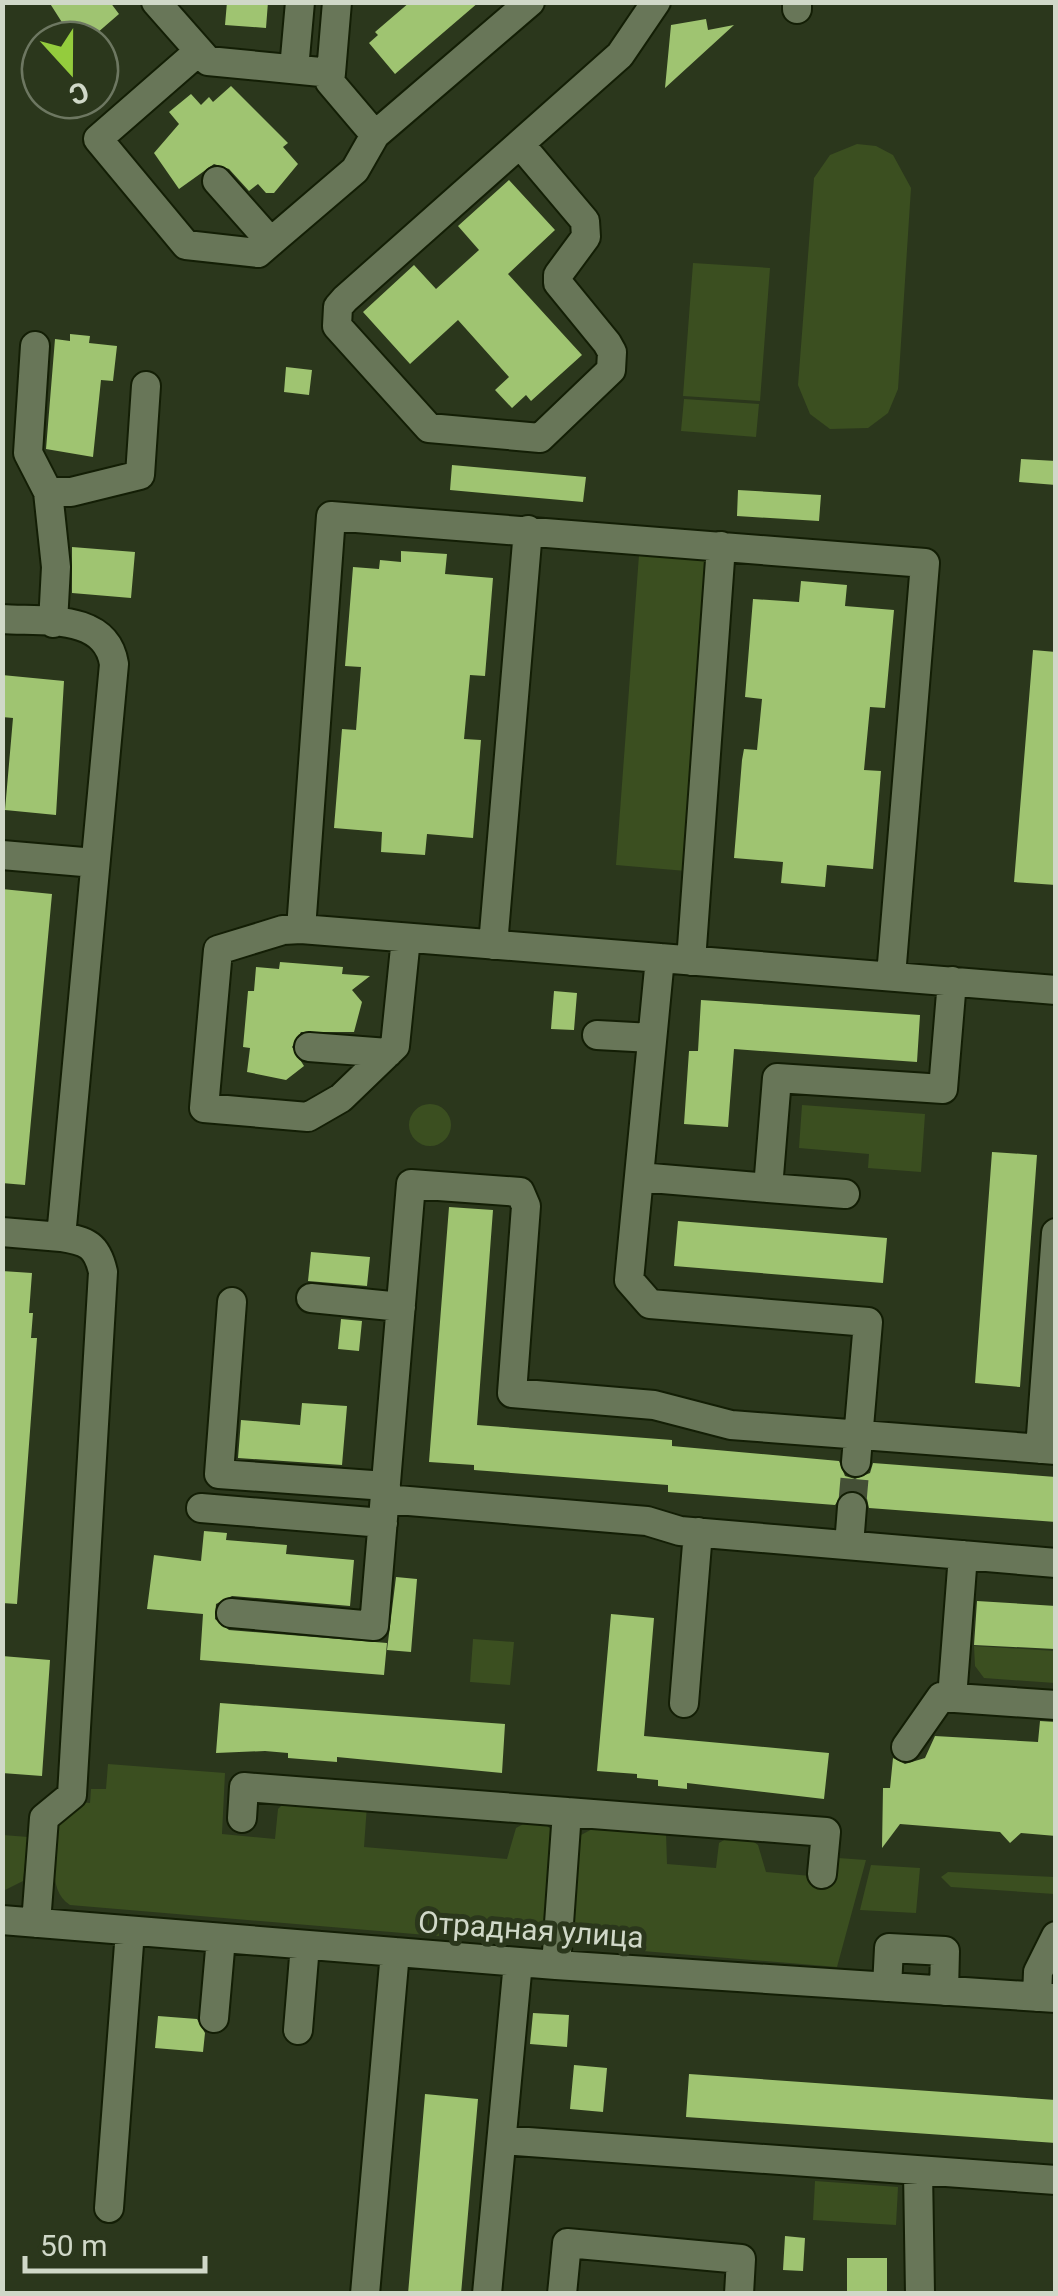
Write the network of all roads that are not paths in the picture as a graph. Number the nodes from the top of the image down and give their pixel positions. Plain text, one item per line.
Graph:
1 (156, 2) edge
2 (300, 2) edge
3 (337, 2) edge
4 (530, 2) edge
5 (656, 2) edge
6 (198, 51) junction
7 (294, 69) junction
8 (331, 73) junction
9 (375, 134) junction
10 (520, 144) junction
11 (217, 181) dead end
12 (271, 242) junction
13 (36, 346) dead end
14 (146, 386) dead end
15 (48, 492) junction
16 (528, 530) junction
17 (722, 546) junction
18 (2, 619) edge
19 (52, 623) junction
20 (2, 854) edge
21 (95, 863) junction
22 (301, 930) junction
23 (406, 938) junction
24 (493, 945) junction
25 (660, 958) junction
26 (691, 960) junction
27 (892, 976) junction
28 (952, 982) junction
29 (1056, 990) edge
30 (597, 1035) dead end
31 (652, 1038) junction
32 (309, 1046) dead end
33 (388, 1053) junction
34 (639, 1177) junction
35 (768, 1188) junction
36 (845, 1194) dead end
37 (2, 1232) edge
38 (1056, 1234) edge
39 (61, 1237) junction
40 (311, 1298) dead end
41 (232, 1302) dead end
42 (401, 1307) junction
43 (857, 1449) junction
44 (1048, 1450) edge
45 (385, 1503) junction
46 (852, 1507) tunnel mouth
47 (201, 1508) dead end
48 (698, 1532) junction
49 (849, 1545) junction
50 (963, 1555) junction
51 (1056, 1562) edge
52 (231, 1613) dead end
53 (952, 1698) junction
54 (684, 1703) dead end
55 (1056, 1706) edge
56 (906, 1747) dead end
57 (567, 1812) junction
58 (242, 1818) dead end
59 (822, 1874) dead end
60 (2, 1920) edge
61 (36, 1923) junction
62 (130, 1931) junction
63 (1056, 1936) edge
64 (221, 1938) junction
65 (305, 1945) junction
66 (395, 1952) junction
67 (518, 1962) junction
68 (556, 1966) junction
69 (888, 1987) junction
70 (944, 1991) junction
71 (1046, 1997) edge
72 (214, 2018) dead end
73 (298, 2030) dead end
74 (502, 2140) junction
75 (918, 2170) junction
76 (1056, 2180) edge
77 (109, 2208) dead end
78 (365, 2294) edge
79 (487, 2294) edge
80 (562, 2294) edge
81 (738, 2294) edge
82 (920, 2294) edge

1 - 6 street
2 - 7 street
3 - 8 street
4 - 9 street
5 - 10 street
6 - 7 street
6 - 12 street
7 - 8 street
8 - 9 street
9 - 12 street
10 - 10 street
11 - 12 street
13 - 15 street
14 - 15 street
15 - 19 street
16 - 17 street
16 - 22 street
16 - 24 street
17 - 26 street
17 - 27 street
18 - 19 street
19 - 21 street
20 - 21 street
21 - 39 street
22 - 23 street
22 - 33 street
23 - 24 street
23 - 33 street
24 - 25 street
25 - 26 street
25 - 31 street
26 - 27 street
27 - 28 street
28 - 29 street
28 - 35 street
30 - 31 street
31 - 34 street
32 - 33 street
34 - 35 street
34 - 43 street
35 - 36 street
37 - 39 street
38 - 44 street
39 - 61 street
40 - 42 street
41 - 45 street
42 - 43 street
42 - 45 street
43 - 44 street
45 - 47 street
45 - 48 street
45 - 52 street
46 - 49 street
48 - 49 street
48 - 54 street
49 - 50 street
50 - 51 street
50 - 53 street
53 - 55 street
53 - 56 street
57 - 58 street
57 - 59 street
57 - 68 street
60 - 61 street, Отрадная улица
61 - 62 street, Отрадная улица
62 - 64 street, Отрадная улица
62 - 77 street
63 - 71 street
64 - 65 street, Отрадная улица
64 - 72 street
65 - 66 street, Отрадная улица
65 - 73 street
66 - 67 street, Отрадная улица
66 - 78 street
67 - 68 street, Отрадная улица
67 - 74 street
68 - 69 street, Отрадная улица
69 - 70 street, Отрадная улица
69 - 70 street
70 - 71 street, Отрадная улица
74 - 75 street
74 - 79 street
75 - 76 street
75 - 82 street
80 - 81 street

